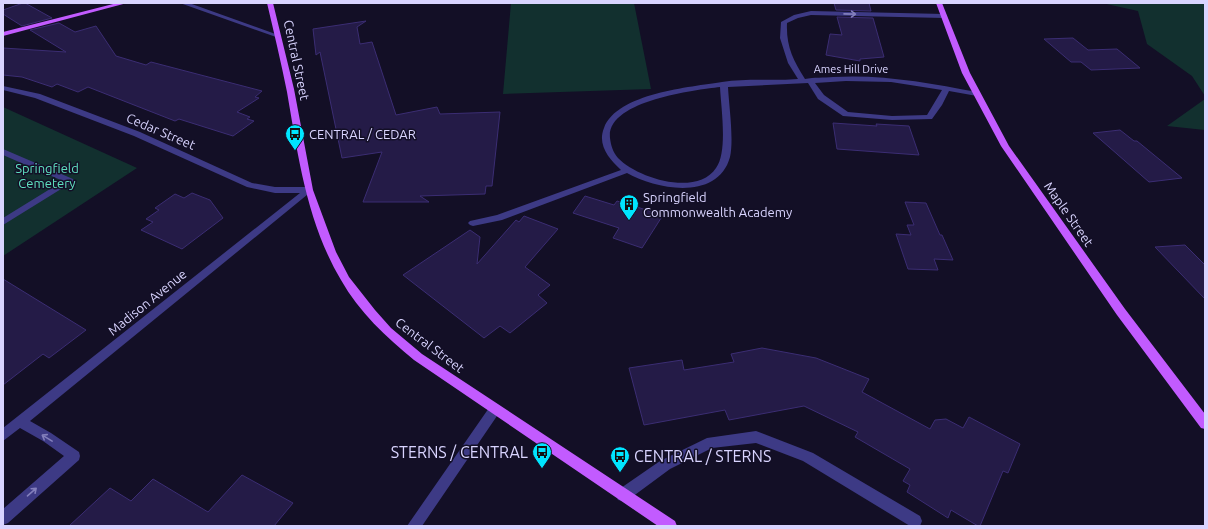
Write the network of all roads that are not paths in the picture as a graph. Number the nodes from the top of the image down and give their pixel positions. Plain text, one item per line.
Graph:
1 (124, 3) edge
2 (183, 3) edge
3 (270, 3) edge
4 (939, 3) edge
5 (944, 16) junction
6 (3, 34) edge
7 (278, 36) junction
8 (807, 81) junction
9 (724, 84) junction
10 (3, 88) edge
11 (947, 88) junction
12 (977, 94) junction
13 (3, 152) edge
14 (628, 170) junction
15 (309, 190) junction
16 (3, 222) edge
17 (474, 223) dead end
18 (495, 409) junction
19 (20, 422) junction
20 (1205, 424) edge
21 (3, 435) edge
22 (623, 494) junction
23 (3, 518) edge
24 (915, 521) dead end
25 (414, 526) edge
26 (670, 526) edge

1 - 6 main road
2 - 7 street
3 - 7 main road, Central Street
4 - 5 main road, Maple Street
8 -> 5 street
5 - 12 main road, Maple Street
7 - 15 main road, Central Street
8 - 9 street, Ames Hill Drive
8 - 11 street, Ames Hill Drive
8 - 11 street
9 - 14 street, Ames Hill Drive
9 - 14 street, Ames Hill Drive
10 - 15 street, Cedar Street
11 - 12 street, Ames Hill Drive
12 - 20 main road, Maple Street
13 - 16 street
14 - 17 street
15 - 18 main road, Central Street
15 - 19 street, Madison Avenue
18 - 22 main road, Central Street
18 - 25 street
19 - 21 street, Madison Avenue
23 -> 19 street
22 - 24 street
22 - 26 main road, Central Street

